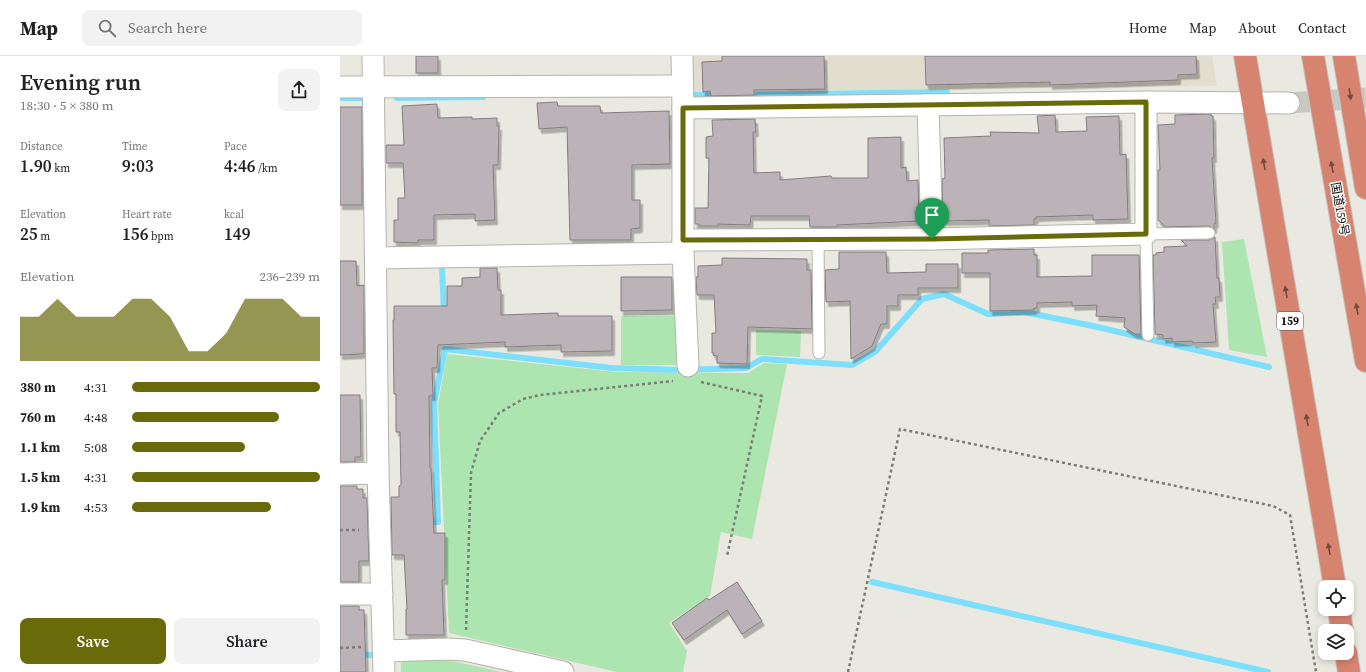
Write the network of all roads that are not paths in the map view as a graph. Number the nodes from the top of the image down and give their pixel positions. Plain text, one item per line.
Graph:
1 (373, 56) edge
2 (682, 56) edge
3 (1245, 56) edge
4 (1313, 56) edge
5 (1344, 56) edge
6 (682, 86) junction
7 (340, 87) edge
8 (373, 87) junction
9 (1146, 102) junction
10 (1254, 102) junction
11 (1289, 103) tunnel mouth
12 (928, 105) junction
13 (683, 108) junction
14 (1366, 188) edge
15 (1209, 233) dead end
16 (1146, 234) junction
17 (932, 239) junction
18 (818, 240) junction
19 (683, 247) junction
20 (376, 258) junction
21 (1148, 335) dead end
22 (820, 353) dead end
23 (1366, 361) edge
24 (688, 373) road end
25 (378, 473) junction
26 (340, 474) edge
27 (1334, 580) edge
28 (340, 594) edge
29 (382, 594) junction
30 (384, 651) junction
31 (1347, 660) edge
32 (384, 672) edge
33 (563, 672) edge
34 (1349, 672) edge

1 - 8 street
2 - 6 street
3 - 10 highway, 159
23 -> 4 highway, 国道159号
5 -> 14 highway
6 - 8 street
6 - 13 street
7 - 8 street
8 - 20 street
9 - 10 street
9 - 12 street
9 - 16 street
10 - 11 street
27 -> 10 highway, 159
12 - 13 street
12 - 17 street
13 - 19 street
15 - 16 lane
16 - 17 street
16 - 21 lane
17 - 18 street
18 - 19 street
18 - 22 lane
19 - 20 street
19 - 24 street
20 - 25 street
25 - 26 street
25 - 29 street
28 - 29 street
29 - 30 street
30 - 32 street
30 - 33 street
31 - 34 highway

